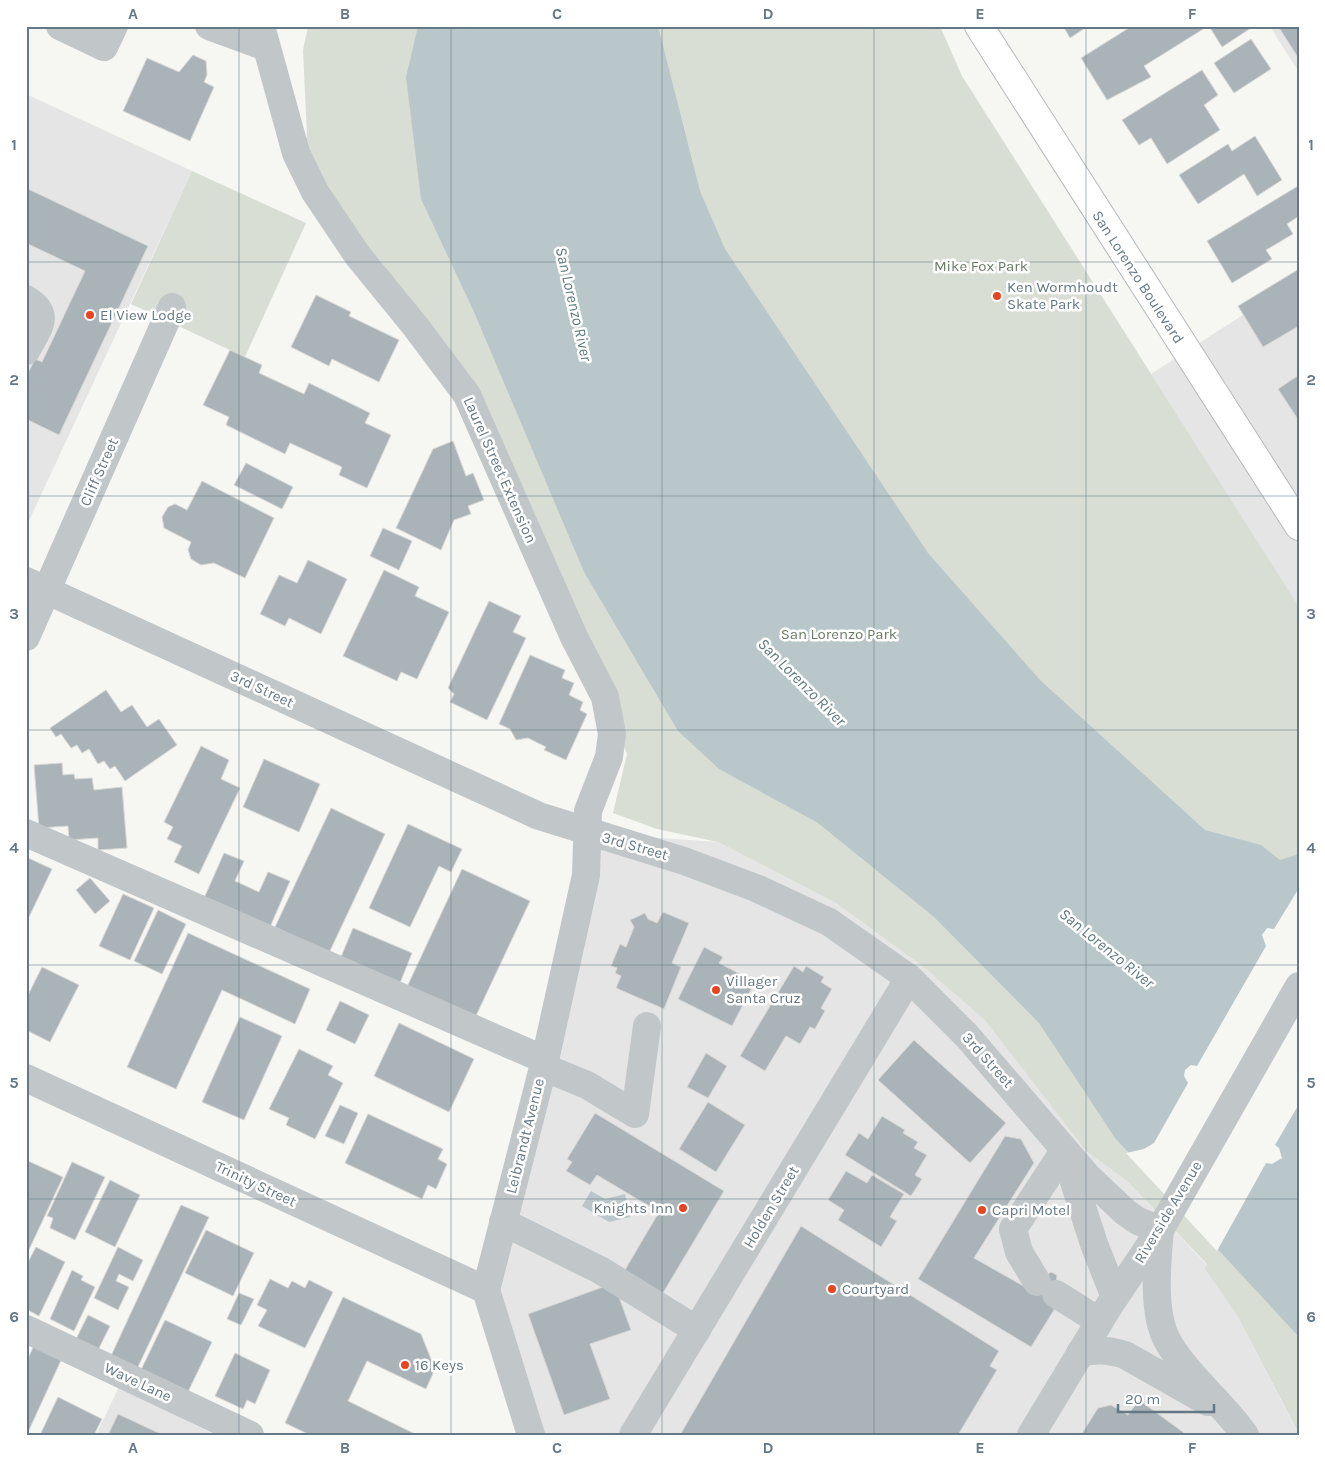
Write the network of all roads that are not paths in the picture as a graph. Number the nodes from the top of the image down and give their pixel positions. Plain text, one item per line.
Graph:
1 (60, 26) edge
2 (114, 26) edge
3 (209, 26) edge
4 (979, 26) edge
5 (264, 37) edge
6 (26, 299) edge
7 (172, 307) dead end
8 (26, 351) edge
9 (1299, 526) edge
10 (37, 586) edge
11 (26, 638) edge
12 (26, 833) edge
13 (588, 833) junction
14 (908, 978) junction
15 (1299, 986) edge
16 (648, 1026) dead end
17 (544, 1063) junction
18 (26, 1078) edge
19 (1064, 1151) junction
20 (503, 1222) junction
21 (1163, 1224) junction
22 (486, 1290) junction
23 (1115, 1297) junction
24 (1099, 1322) junction
25 (26, 1329) edge
26 (696, 1330) junction
27 (1080, 1353) junction
28 (1238, 1425) edge
29 (250, 1435) edge
30 (531, 1435) edge
31 (633, 1435) edge
32 (1031, 1435) edge

1 - 2 street
3 - 5 street
4 - 9 main road, San Lorenzo Boulevard
5 - 13 street, Laurel Street Extension
6 - 8 street
7 - 10 street, Cliff Street
10 - 11 street, Cliff Street
10 - 13 street, 3rd Street
12 - 17 street
13 - 14 street, 3rd Street
13 - 17 street, Leibrandt Avenue
14 - 19 street, 3rd Street
14 - 26 street, Holden Street
15 - 21 street, Riverside Avenue
16 - 17 street
17 - 20 street, Leibrandt Avenue
18 - 22 street, Trinity Street
19 - 21 street, 3rd Street
19 - 23 street
19 - 24 street
20 - 22 street, Leibrandt Avenue
20 - 26 street
21 - 23 street, Riverside Avenue
21 - 28 street
22 - 30 street
23 - 24 street, Riverside Avenue
24 - 27 street, Riverside Avenue
25 - 29 street, Wave Lane
26 - 31 street, Holden Street
27 - 28 street
27 - 32 street, Riverside Avenue

